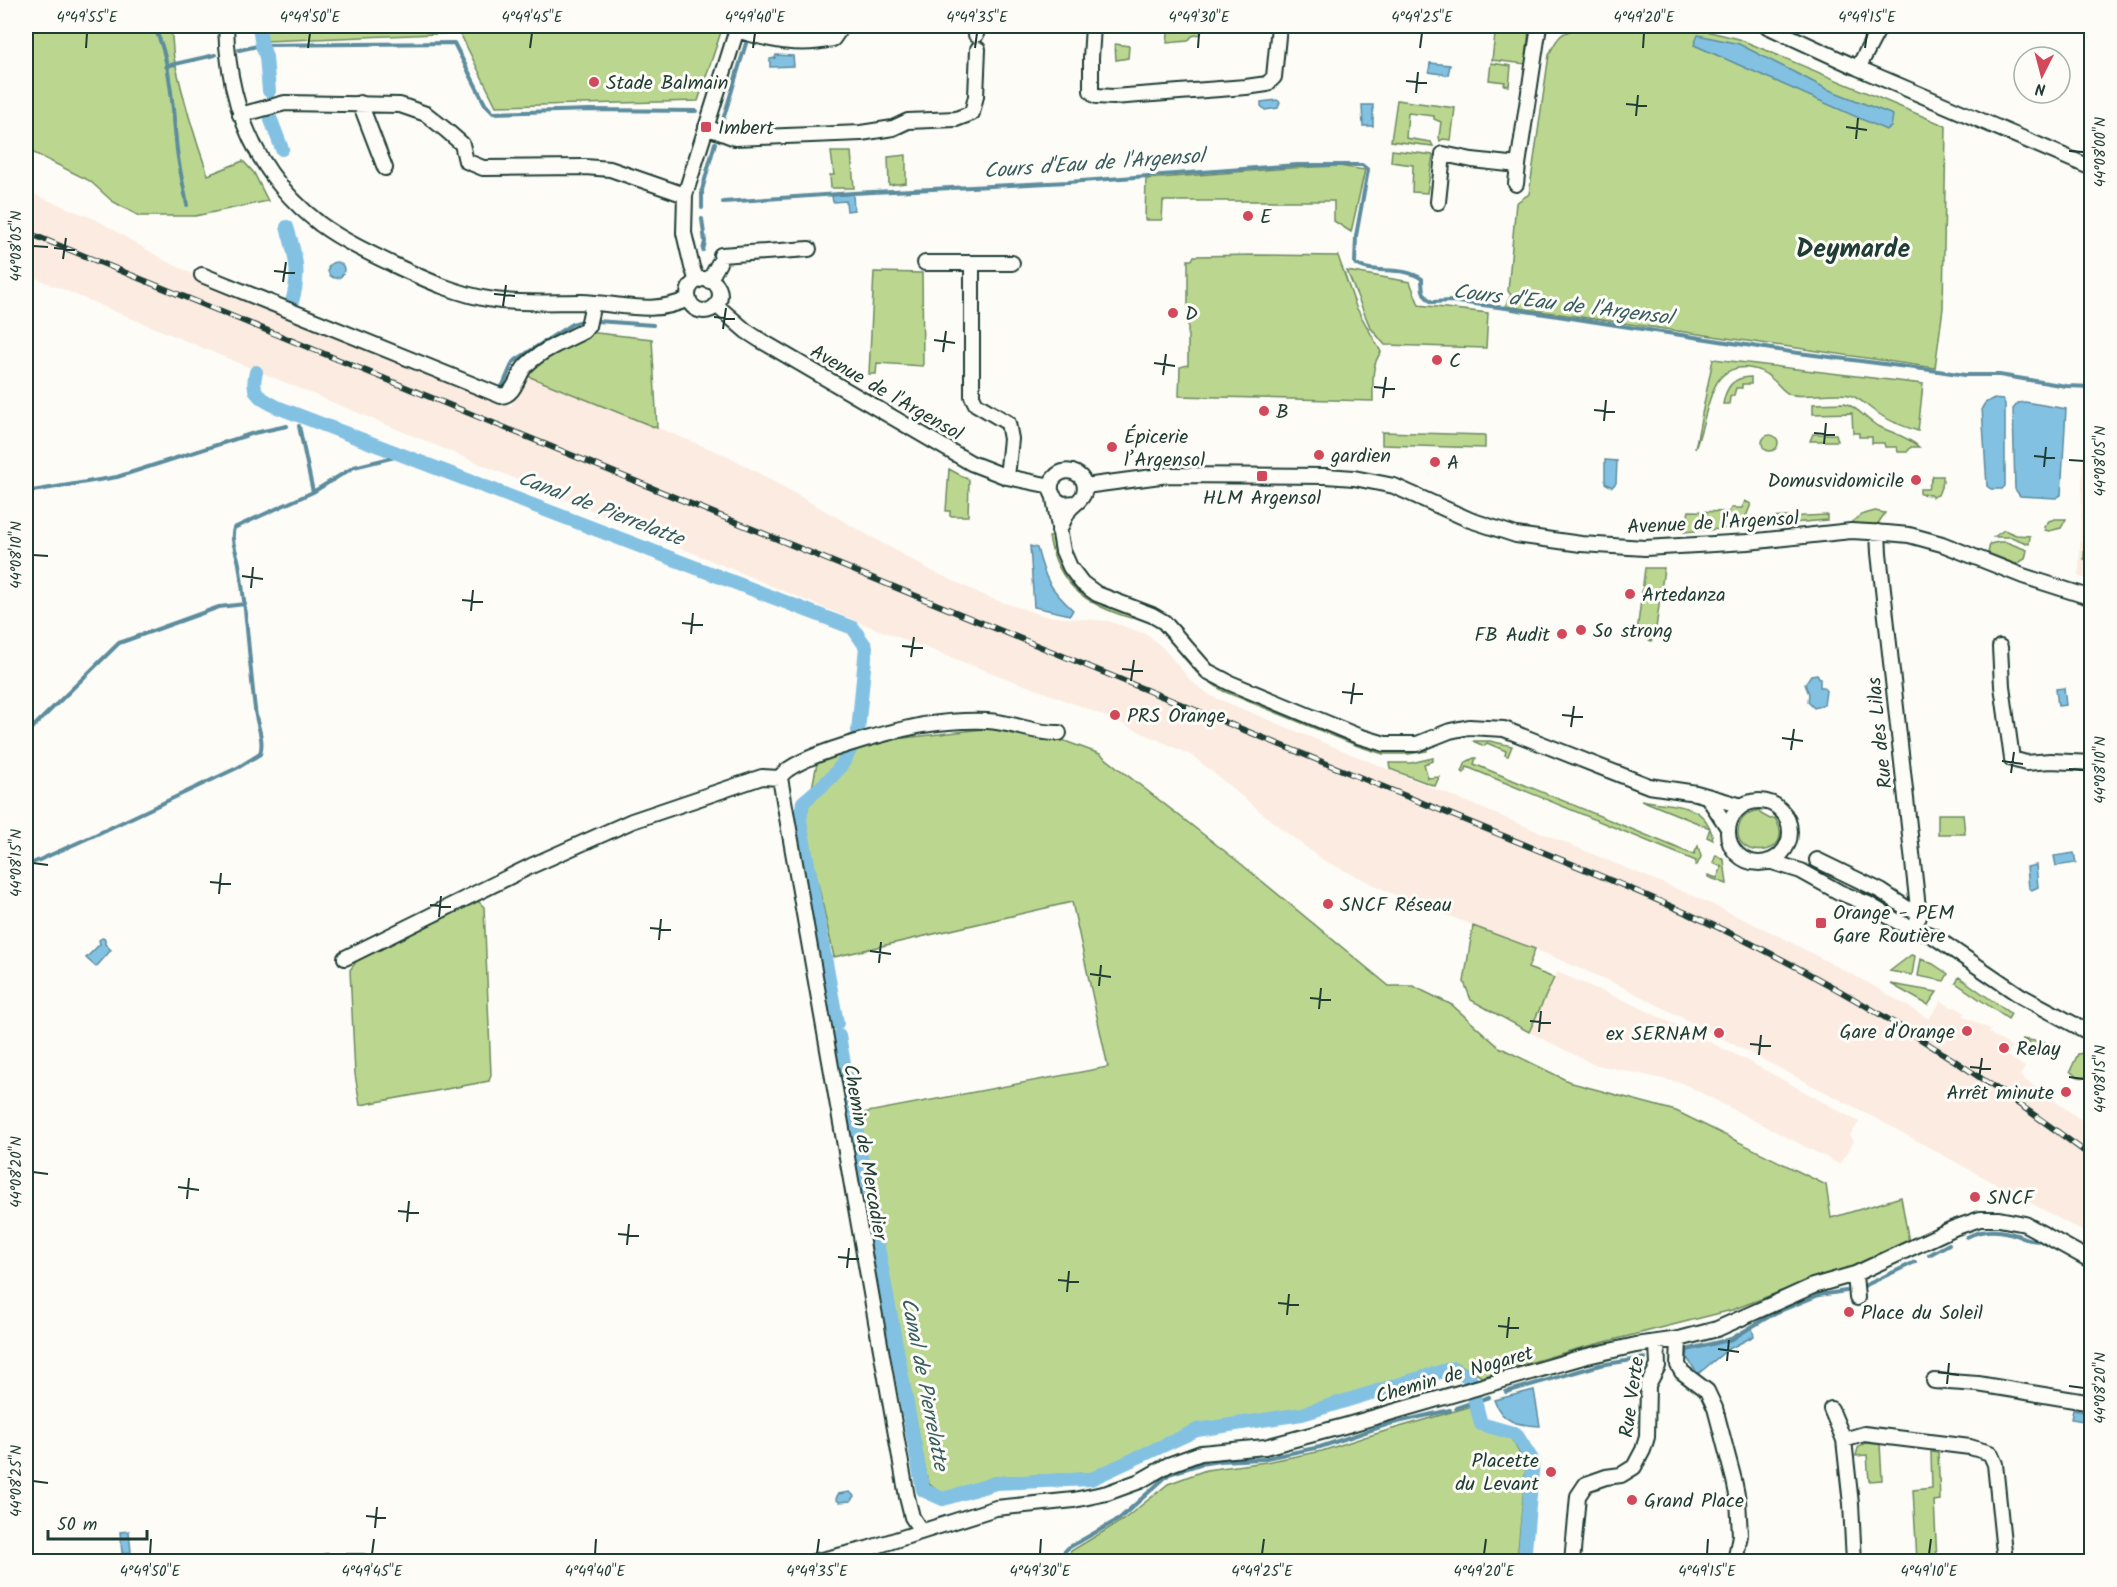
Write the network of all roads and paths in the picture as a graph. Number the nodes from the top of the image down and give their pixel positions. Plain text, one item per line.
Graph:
1 (226, 26) edge
2 (842, 26) edge
3 (1093, 26) edge
4 (1279, 26) edge
5 (1539, 26) edge
6 (1767, 26) edge
7 (1880, 26) edge
8 (737, 28) edge
9 (977, 37) edge
10 (1858, 68) junction
11 (360, 103) junction
12 (240, 115) junction
13 (705, 127) junction
14 (1518, 165) junction
15 (385, 168) dead end
16 (2091, 168) edge
17 (1516, 184) dead end
18 (685, 195) junction
19 (1438, 202) dead end
20 (809, 249) dead end
21 (1012, 263) dead end
22 (925, 264) dead end
23 (972, 265) junction
24 (202, 275) dead end
25 (703, 281) junction
26 (688, 299) junction
27 (593, 303) junction
28 (716, 305) junction
29 (1007, 477) junction
30 (1085, 486) junction
31 (1052, 492) junction
32 (1076, 503) junction
33 (1059, 531) junction
34 (1878, 532) junction
35 (2091, 598) edge
36 (2000, 647) dead end
37 (1059, 733) dead end
38 (2091, 763) edge
39 (780, 778) junction
40 (1707, 796) junction
41 (1742, 806) junction
42 (1728, 828) junction
43 (1787, 845) junction
44 (1817, 860) dead end
45 (1769, 861) junction
46 (1800, 871) junction
47 (1918, 911) junction
48 (1913, 928) junction
49 (345, 958) dead end
50 (2091, 1034) edge
51 (2091, 1261) edge
52 (1856, 1274) junction
53 (1857, 1298) dead end
54 (1679, 1339) junction
55 (1657, 1342) junction
56 (1934, 1382) dead end
57 (2091, 1403) edge
58 (1831, 1409) dead end
59 (1844, 1440) junction
60 (921, 1531) junction
61 (326, 1562) edge
62 (363, 1562) edge
63 (813, 1562) edge
64 (1572, 1562) edge
65 (1735, 1562) edge
66 (1854, 1562) edge
67 (2005, 1562) edge

1 - 12 street
2 - 8 street
3 - 4 street
5 - 14 street
6 - 10 street
7 - 10 street
8 - 13 street
9 - 13 street
10 - 16 street
11 - 12 street
11 - 15 street
11 - 18 street
12 - 27 street
13 - 18 street
14 - 17 street
14 - 19 street
18 - 25 street
20 - 25 street
21 - 23 street
22 - 23 street
23 - 29 street
24 - 27 street
25 - 26 street
25 - 28 street
26 - 27 street
26 - 28 street
28 - 29 street, Avenue de l'Argensol
29 - 31 street, Avenue de l'Argensol
30 - 31 street
30 - 32 street
30 - 34 street, Avenue de l'Argensol
31 - 32 street
31 - 33 street
32 - 33 street
33 - 40 street
34 - 35 street, Avenue de l'Argensol
34 - 47 street, Rue des Lilas
36 - 38 street
37 - 39 street
39 - 49 street
39 - 60 street, Chemin de Mercadier
40 - 41 street
40 - 42 street
41 - 42 street
41 - 43 street
42 - 45 street
43 - 45 street
43 - 46 street
44 - 47 street
45 - 46 street
46 - 48 street
47 - 48 street, Rue des Lilas
48 - 50 street
51 - 52 street, Chemin de Nogaret
52 - 53 street
52 - 54 street, Chemin de Nogaret
54 - 55 street, Chemin de Nogaret
54 - 65 street
55 - 60 street, Chemin de Nogaret
55 - 64 street, Rue Verte
56 - 57 street
58 - 59 street
59 - 66 street
59 - 67 street
60 - 63 street, Chemin de Nogaret
61 - 62 street

